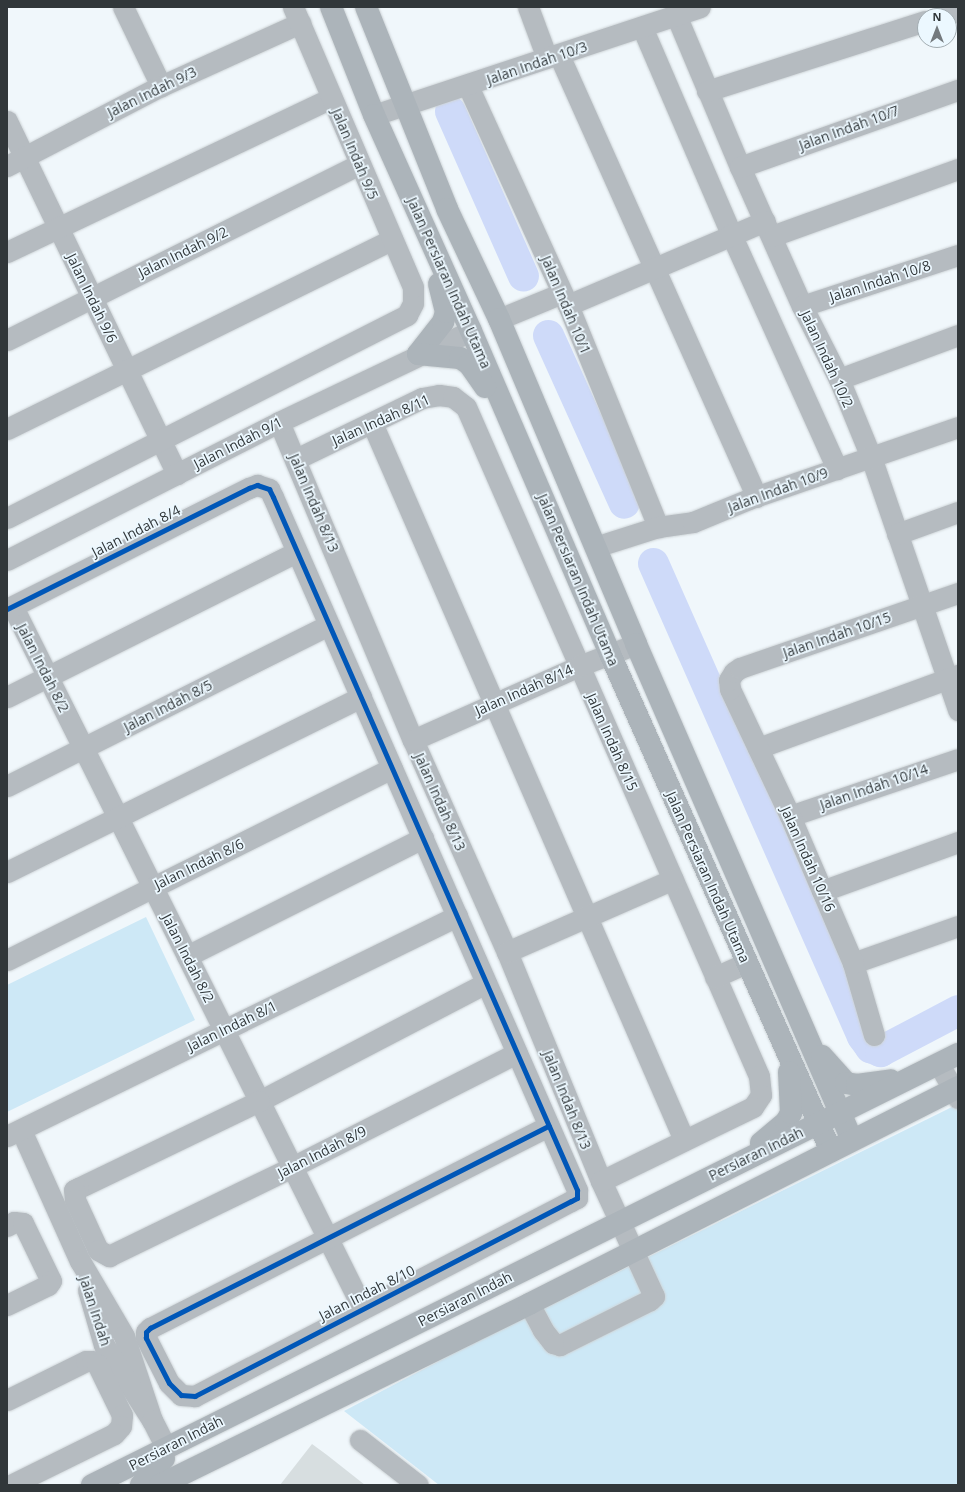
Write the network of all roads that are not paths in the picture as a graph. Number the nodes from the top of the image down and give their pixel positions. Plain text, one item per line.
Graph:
1 (123, 7) edge
2 (331, 7) edge
3 (366, 7) edge
4 (528, 7) edge
5 (700, 7) edge
6 (296, 15) edge
7 (676, 15) junction
8 (917, 25) edge
9 (642, 27) junction
10 (553, 57) junction
11 (160, 86) junction
12 (468, 86) junction
13 (958, 90) edge
14 (707, 91) junction
15 (331, 98) junction
16 (406, 106) junction
17 (374, 116) junction
18 (7, 121) edge
19 (16, 162) edge
20 (360, 164) junction
21 (740, 167) junction
22 (958, 169) edge
23 (447, 209) junction
24 (421, 220) junction
25 (58, 227) junction
26 (768, 229) junction
27 (731, 234) junction
28 (391, 240) junction
29 (7, 252) edge
30 (958, 255) edge
31 (653, 268) junction
32 (92, 297) junction
33 (565, 299) junction
34 (802, 306) junction
35 (499, 319) junction
36 (471, 331) junction
37 (958, 335) edge
38 (7, 340) edge
39 (418, 354) junction
40 (127, 370) junction
41 (839, 379) junction
42 (466, 407) joint
43 (279, 422) junction
44 (372, 422) junction
45 (543, 425) junction
46 (958, 427) edge
47 (7, 428) edge
48 (161, 441) junction
49 (520, 442) junction
50 (871, 457) junction
51 (296, 459) junction
52 (837, 469) junction
53 (177, 474) junction
54 (753, 503) junction
55 (958, 512) edge
56 (7, 518) edge
57 (658, 527) junction
58 (897, 534) junction
59 (595, 547) junction
60 (297, 552) junction
61 (7, 560) edge
62 (958, 593) edge
63 (922, 606) junction
64 (10, 608) edge
65 (329, 625) junction
66 (636, 644) junction
67 (610, 654) junction
68 (579, 666) junction
69 (952, 676) edge
70 (48, 677) junction
71 (730, 689) joint
72 (7, 697) edge
73 (361, 697) junction
74 (494, 704) junction
75 (958, 710) edge
76 (413, 740) junction
77 (758, 748) junction
78 (84, 749) junction
79 (958, 759) edge
80 (392, 768) junction
81 (7, 786) edge
82 (790, 816) junction
83 (118, 817) junction
84 (423, 838) junction
85 (958, 842) edge
86 (7, 872) edge
87 (673, 879) junction
88 (152, 887) junction
89 (822, 891) junction
90 (457, 916) junction
91 (587, 917) junction
92 (958, 926) edge
93 (507, 952) junction
94 (187, 956) junction
95 (7, 960) edge
96 (746, 963) junction
97 (853, 964) junction
98 (715, 977) junction
99 (486, 983) junction
100 (224, 1030) junction
101 (874, 1035) dead end
102 (808, 1039) junction
103 (517, 1053) junction
104 (958, 1054) edge
105 (787, 1055) junction
106 (939, 1064) junction
107 (919, 1074) junction
108 (956, 1092) edge
109 (259, 1101) junction
110 (839, 1113) junction
111 (818, 1123) junction
112 (549, 1126) junction
113 (14, 1133) edge
114 (684, 1140) junction
115 (852, 1140) junction
116 (831, 1151) junction
117 (740, 1162) junction
118 (292, 1167) junction
119 (601, 1181) junction
120 (619, 1222) junction
121 (13, 1224) edge
122 (327, 1238) junction
123 (633, 1250) junction
124 (530, 1304) junction
125 (7, 1305) edge
126 (363, 1309) junction
127 (7, 1400) edge
128 (253, 1439) junction
129 (360, 1440) dead end
130 (166, 1448) junction
131 (11, 1485) edge
132 (92, 1485) edge
133 (141, 1485) edge
134 (160, 1485) edge
135 (418, 1485) edge

1 - 11 street
2 - 17 main road, Jalan Persiaran Indah Utama
3 - 16 main road, Jalan Persiaran Indah Utama
4 - 10 street
5 - 7 street, Jalan Indah 10/3
6 - 11 street, Jalan Indah 9/3
6 - 15 street, Jalan Indah 9/5
7 - 9 street, Jalan Indah 10/3
7 - 14 street, Jalan Indah 10/2
8 - 14 street
9 - 10 street, Jalan Indah 10/3
9 - 27 street
10 - 12 street, Jalan Indah 10/3
10 - 31 street
11 - 19 street, Jalan Indah 9/3
12 - 16 street, Jalan Indah 10/3
12 - 33 street, Jalan Indah 10/1
13 - 21 street, Jalan Indah 10/7
14 - 21 street, Jalan Indah 10/2
15 - 20 street, Jalan Indah 9/5
15 - 25 street
16 - 17 street, Jalan Indah 10/3
16 - 23 main road, Jalan Persiaran Indah Utama
17 - 24 main road, Jalan Persiaran Indah Utama
18 - 19 street, Jalan Indah 9/6
19 - 25 street, Jalan Indah 9/6
20 - 28 street, Jalan Indah 9/5
20 - 32 street, Jalan Indah 9/2
21 - 26 street, Jalan Indah 10/2
22 - 26 street
23 - 35 main road, Jalan Persiaran Indah Utama
23 - 36 main road
24 - 36 main road, Jalan Persiaran Indah Utama
24 - 39 main road
25 - 29 street
25 - 32 street, Jalan Indah 9/6
26 - 27 street
26 - 34 street, Jalan Indah 10/2
27 - 31 street
27 - 52 street
28 - 40 street
28 - 48 street, Jalan Indah 9/5
30 - 34 street, Jalan Indah 10/8
31 - 33 street
31 - 54 street
32 - 38 street, Jalan Indah 9/2
32 - 40 street, Jalan Indah 9/6
33 - 35 street
33 - 57 street, Jalan Indah 10/1
34 - 41 street, Jalan Indah 10/2
35 - 45 main road, Jalan Persiaran Indah Utama
36 - 39 street, Jalan Indah 9/1
36 - 45 main road
36 - 49 main road, Jalan Persiaran Indah Utama
37 - 41 street
39 - 43 street, Jalan Indah 9/1
39 - 49 main road
40 - 47 street
40 - 48 street, Jalan Indah 9/6
41 - 50 street, Jalan Indah 10/2
42 - 44 street, Jalan Indah 8/11
42 - 68 street, Jalan Indah 8/15
43 - 51 street, Jalan Indah 8/13
43 - 53 street, Jalan Indah 9/1
44 - 51 street, Jalan Indah 8/11
44 - 74 street
45 - 59 main road, Jalan Persiaran Indah Utama
46 - 50 street, Jalan Indah 10/9
48 - 53 street, Jalan Indah 9/6
48 - 56 street
49 - 67 main road, Jalan Persiaran Indah Utama
50 - 52 street, Jalan Indah 10/9
50 - 58 street, Jalan Indah 10/2
51 - 76 street, Jalan Indah 8/13
52 - 54 street, Jalan Indah 10/9
53 - 61 street, Jalan Indah 9/1
54 - 57 street, Jalan Indah 10/9
55 - 58 street
57 - 59 street, Jalan Indah 10/9
58 - 63 street, Jalan Indah 10/2
59 - 66 main road, Jalan Persiaran Indah Utama
60 - 64 street, Jalan Indah 8/4
60 - 65 street
60 - 70 street
62 - 63 street, Jalan Indah 10/15
63 - 69 street, Jalan Indah 10/2
63 - 71 street, Jalan Indah 10/15
64 - 70 street, Jalan Indah 8/2
65 - 73 street
65 - 78 street, Jalan Indah 8/5
66 - 67 street, Jalan Indah 8/14
66 - 102 main road, Jalan Persiaran Indah Utama
67 - 68 street, Jalan Indah 8/14
67 - 96 main road, Jalan Persiaran Indah Utama
68 - 74 street, Jalan Indah 8/14
68 - 87 street, Jalan Indah 8/15
69 - 75 street, Jalan Indah 10/2
69 - 77 street
70 - 72 street
70 - 78 street, Jalan Indah 8/2
71 - 77 street, Jalan Indah 10/16
73 - 80 street
73 - 83 street
74 - 76 street, Jalan Indah 8/14
74 - 91 street
76 - 93 street, Jalan Indah 8/13
77 - 82 street, Jalan Indah 10/16
78 - 81 street, Jalan Indah 8/5
78 - 83 street, Jalan Indah 8/2
79 - 82 street, Jalan Indah 10/14
80 - 84 street
80 - 88 street, Jalan Indah 8/6
82 - 89 street, Jalan Indah 10/16
83 - 86 street
83 - 88 street, Jalan Indah 8/2
84 - 90 street
84 - 94 street
85 - 89 street
87 - 91 street
87 - 98 street, Jalan Indah 8/15
88 - 94 street, Jalan Indah 8/2
88 - 95 street, Jalan Indah 8/6
89 - 97 street, Jalan Indah 10/16
90 - 99 street
90 - 100 street, Jalan Indah 8/1
91 - 93 street
91 - 114 street
92 - 97 street
93 - 119 street, Jalan Indah 8/13
94 - 100 street, Jalan Indah 8/2
96 - 98 street
96 - 105 main road, Jalan Persiaran Indah Utama
97 - 101 street, Jalan Indah 10/16
98 - 114 street, Jalan Indah 8/15
99 - 103 street
99 - 109 street
100 - 109 street, Jalan Indah 8/2
100 - 113 street, Jalan Indah 8/1
102 - 107 main road
102 - 110 main road, Jalan Persiaran Indah Utama
103 - 112 street
103 - 118 street, Jalan Indah 8/9
104 - 106 main road
105 - 111 main road, Jalan Persiaran Indah Utama
105 - 117 main road
106 - 107 main road
106 - 108 street
107 - 110 main road
108 - 115 main road
109 - 118 street, Jalan Indah 8/2
109 - 118 street, Jalan Indah 8/9
110 - 111 main road, Persiaran Indah
110 - 115 main road, Jalan Persiaran Indah Utama
111 - 116 main road, Jalan Persiaran Indah Utama
111 - 117 main road, Persiaran Indah
112 - 122 street
112 - 126 street, Jalan Indah 8/10
113 - 130 street, Jalan Indah
114 - 119 street, Jalan Indah 8/15
115 - 116 main road
116 - 123 main road
117 - 120 main road, Persiaran Indah
118 - 122 street, Jalan Indah 8/2
119 - 120 street, Jalan Indah 8/13
120 - 123 street, Jalan Indah 8/13
120 - 130 main road, Persiaran Indah
121 - 125 street
122 - 126 street, Jalan Indah 8/2
122 - 126 street, Jalan Indah 8/10
123 - 124 main road
123 - 124 street, Jalan Indah 8/13
124 - 128 main road
127 - 131 street
128 - 130 main road
128 - 134 main road
129 - 135 street
130 - 132 main road, Persiaran Indah
130 - 133 main road

